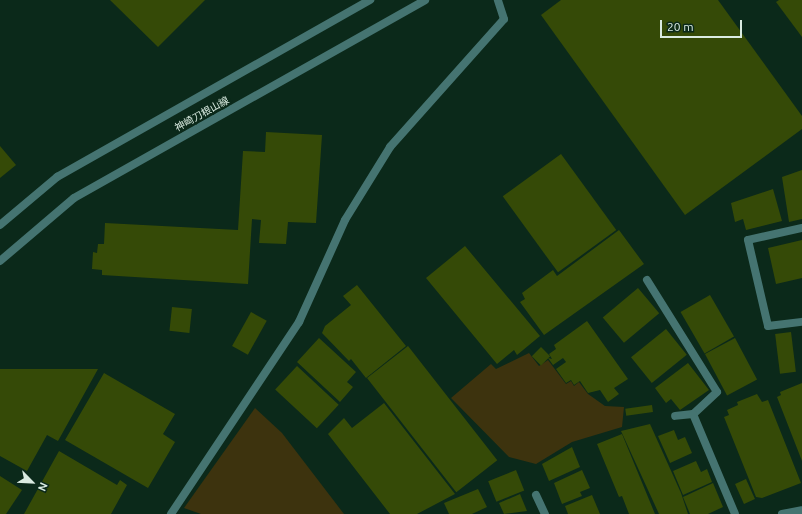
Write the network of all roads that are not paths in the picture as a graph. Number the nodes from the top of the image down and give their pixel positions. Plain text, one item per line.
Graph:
1 (370, 0) edge
2 (426, 0) edge
3 (498, 0) edge
4 (0, 225) edge
5 (802, 228) edge
6 (0, 261) edge
7 (647, 280) dead end
8 (802, 322) edge
9 (692, 414) junction
10 (675, 416) dead end
11 (536, 496) dead end
12 (802, 510) edge
13 (171, 514) edge
14 (544, 514) edge
15 (735, 514) edge
16 (782, 514) edge

1 - 4 street, 神崎刀根山線
2 - 6 street, 神崎刀根山線
3 - 13 street
5 - 8 street
7 - 9 street
9 - 10 street
9 - 15 street
11 - 14 street
12 - 16 street

